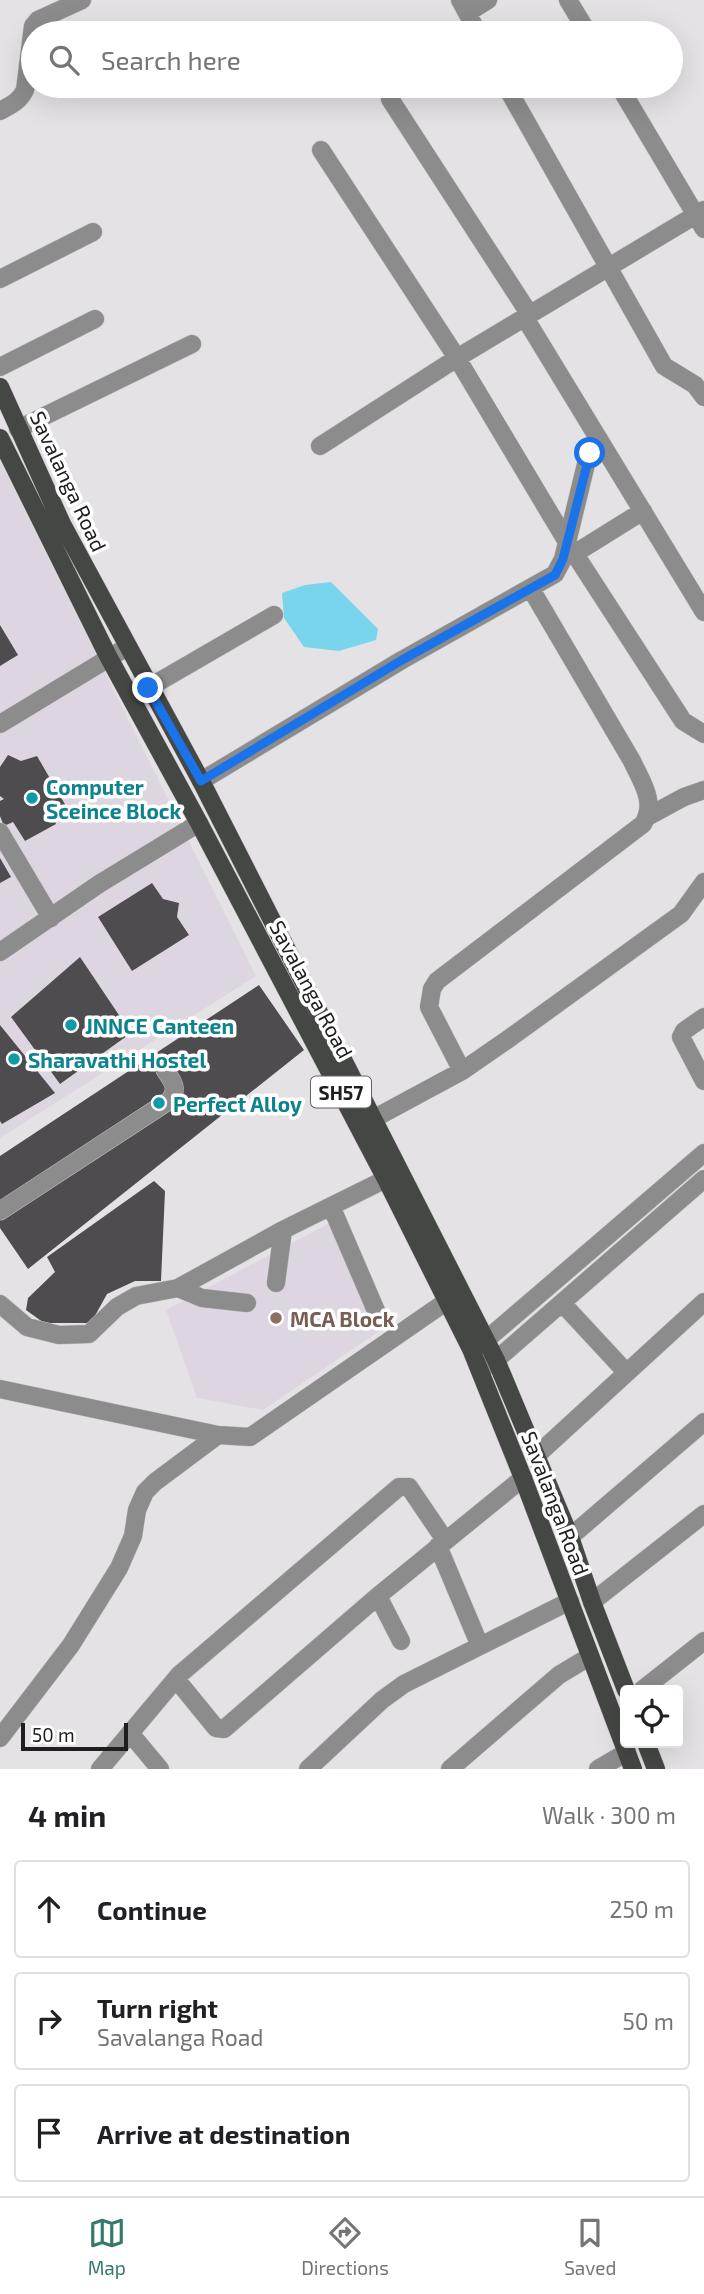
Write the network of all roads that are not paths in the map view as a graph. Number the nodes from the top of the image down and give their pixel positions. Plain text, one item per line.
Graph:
1 (82, 0) edge
2 (488, 0) edge
3 (568, 0) edge
4 (463, 6) edge
5 (36, 21) edge
6 (581, 21) edge
7 (21, 98) edge
8 (513, 98) edge
9 (626, 98) edge
10 (390, 99) dead end
11 (0, 111) edge
12 (321, 150) dead end
13 (701, 218) edge
14 (93, 232) dead end
15 (608, 268) junction
16 (0, 279) edge
17 (528, 316) junction
18 (95, 319) dead end
19 (192, 344) dead end
20 (457, 358) junction
21 (0, 367) edge
22 (0, 387) edge
23 (704, 397) edge
24 (18, 429) junction
25 (0, 438) edge
26 (599, 439) junction
27 (320, 446) dead end
28 (643, 511) junction
29 (571, 548) junction
30 (531, 589) junction
31 (704, 612) edge
32 (274, 614) dead end
33 (127, 647) junction
34 (108, 656) junction
35 (148, 688) junction
36 (0, 724) edge
37 (704, 734) edge
38 (201, 781) junction
39 (704, 790) edge
40 (647, 817) junction
41 (199, 823) junction
42 (0, 832) edge
43 (704, 884) edge
44 (51, 918) junction
45 (0, 952) edge
46 (704, 1017) edge
47 (165, 1070) dead end
48 (462, 1071) junction
49 (704, 1081) edge
50 (373, 1119) junction
51 (704, 1153) edge
52 (393, 1175) junction
53 (704, 1180) edge
54 (331, 1206) junction
55 (0, 1210) edge
56 (283, 1230) junction
57 (276, 1283) dead end
58 (177, 1288) junction
59 (447, 1301) junction
60 (704, 1302) edge
61 (247, 1303) dead end
62 (562, 1303) junction
63 (0, 1304) edge
64 (377, 1313) dead end
65 (478, 1345) junction
66 (496, 1360) junction
67 (479, 1371) junction
68 (626, 1372) junction
69 (0, 1389) edge
70 (704, 1422) edge
71 (218, 1436) junction
72 (537, 1455) junction
73 (523, 1478) junction
74 (704, 1514) edge
75 (570, 1537) junction
76 (442, 1543) junction
77 (378, 1596) junction
78 (569, 1601) junction
79 (592, 1602) junction
80 (401, 1641) dead end
81 (704, 1641) edge
82 (480, 1646) junction
83 (589, 1657) junction
84 (176, 1679) junction
85 (624, 1685) edge
86 (648, 1685) edge
87 (130, 1733) junction
88 (0, 1738) edge
89 (648, 1748) edge
90 (627, 1752) junction
91 (100, 1769) edge
92 (160, 1769) edge
93 (308, 1769) edge
94 (450, 1769) edge
95 (598, 1769) edge
96 (634, 1769) edge
97 (656, 1769) edge

1 - 5 street
2 - 4 street
3 - 6 street
7 - 11 street
8 - 15 street
9 - 13 street
10 - 17 street
12 - 20 street
13 - 15 street
14 - 16 street
15 - 17 street
15 - 23 street
17 - 20 street
17 - 26 street
18 - 21 street
19 - 24 street
20 - 27 street
20 - 29 street
22 - 24 main road, Savalanga Road / SH57
24 - 33 main road, Savalanga Road / SH57
25 - 34 main road, Savalanga Road / SH57
26 - 28 street
26 - 29 street
28 - 29 street
28 - 31 street
29 - 30 street
29 - 37 street
30 - 38 street
30 - 40 street
32 - 35 street
33 - 34 street
33 - 35 main road, Savalanga Road / SH57
34 - 36 street
34 - 41 main road, Savalanga Road / SH57
35 - 38 main road, Savalanga Road / SH57
38 - 50 main road, Savalanga Road / SH57
39 - 40 street
40 - 48 street
41 - 44 street
41 - 52 main road, Savalanga Road / SH57
42 - 44 street
43 - 48 street
44 - 45 street
46 - 49 street
47 - 55 street
48 - 50 street
50 - 52 main road, Savalanga Road / SH57
51 - 65 street
52 - 54 street
52 - 59 main road, Savalanga Road / SH57
52 - 65 main road, Savalanga Road / SH57
53 - 62 street
54 - 56 street
54 - 64 street
56 - 57 street
56 - 58 street
58 - 61 street
58 - 63 street
59 - 65 main road, Savalanga Road / SH57
59 - 71 street
60 - 68 street
62 - 66 street
62 - 68 street
65 - 66 main road, Savalanga Road / SH57
65 - 67 main road, Savalanga Road / SH57
66 - 67 street
66 - 72 main road, Savalanga Road / SH57
67 - 73 main road, Savalanga Road / SH57
68 - 72 street
69 - 71 street
70 - 75 street
71 - 88 street
72 - 75 main road, Savalanga Road / SH57
73 - 76 street
73 - 78 main road, Savalanga Road / SH57
74 - 79 street
75 - 79 main road, Savalanga Road / SH57
76 - 77 street
76 - 82 street
76 - 84 street
77 - 80 street
77 - 84 street
78 - 82 street
78 - 83 main road, Savalanga Road / SH57
79 - 85 main road, Savalanga Road / SH57
81 - 86 street
82 - 93 street
83 - 90 main road, Savalanga Road / SH57
83 - 94 street
84 - 87 street
87 - 91 street
87 - 92 street
89 - 97 main road
90 - 95 street
90 - 96 main road, Savalanga Road / SH57

